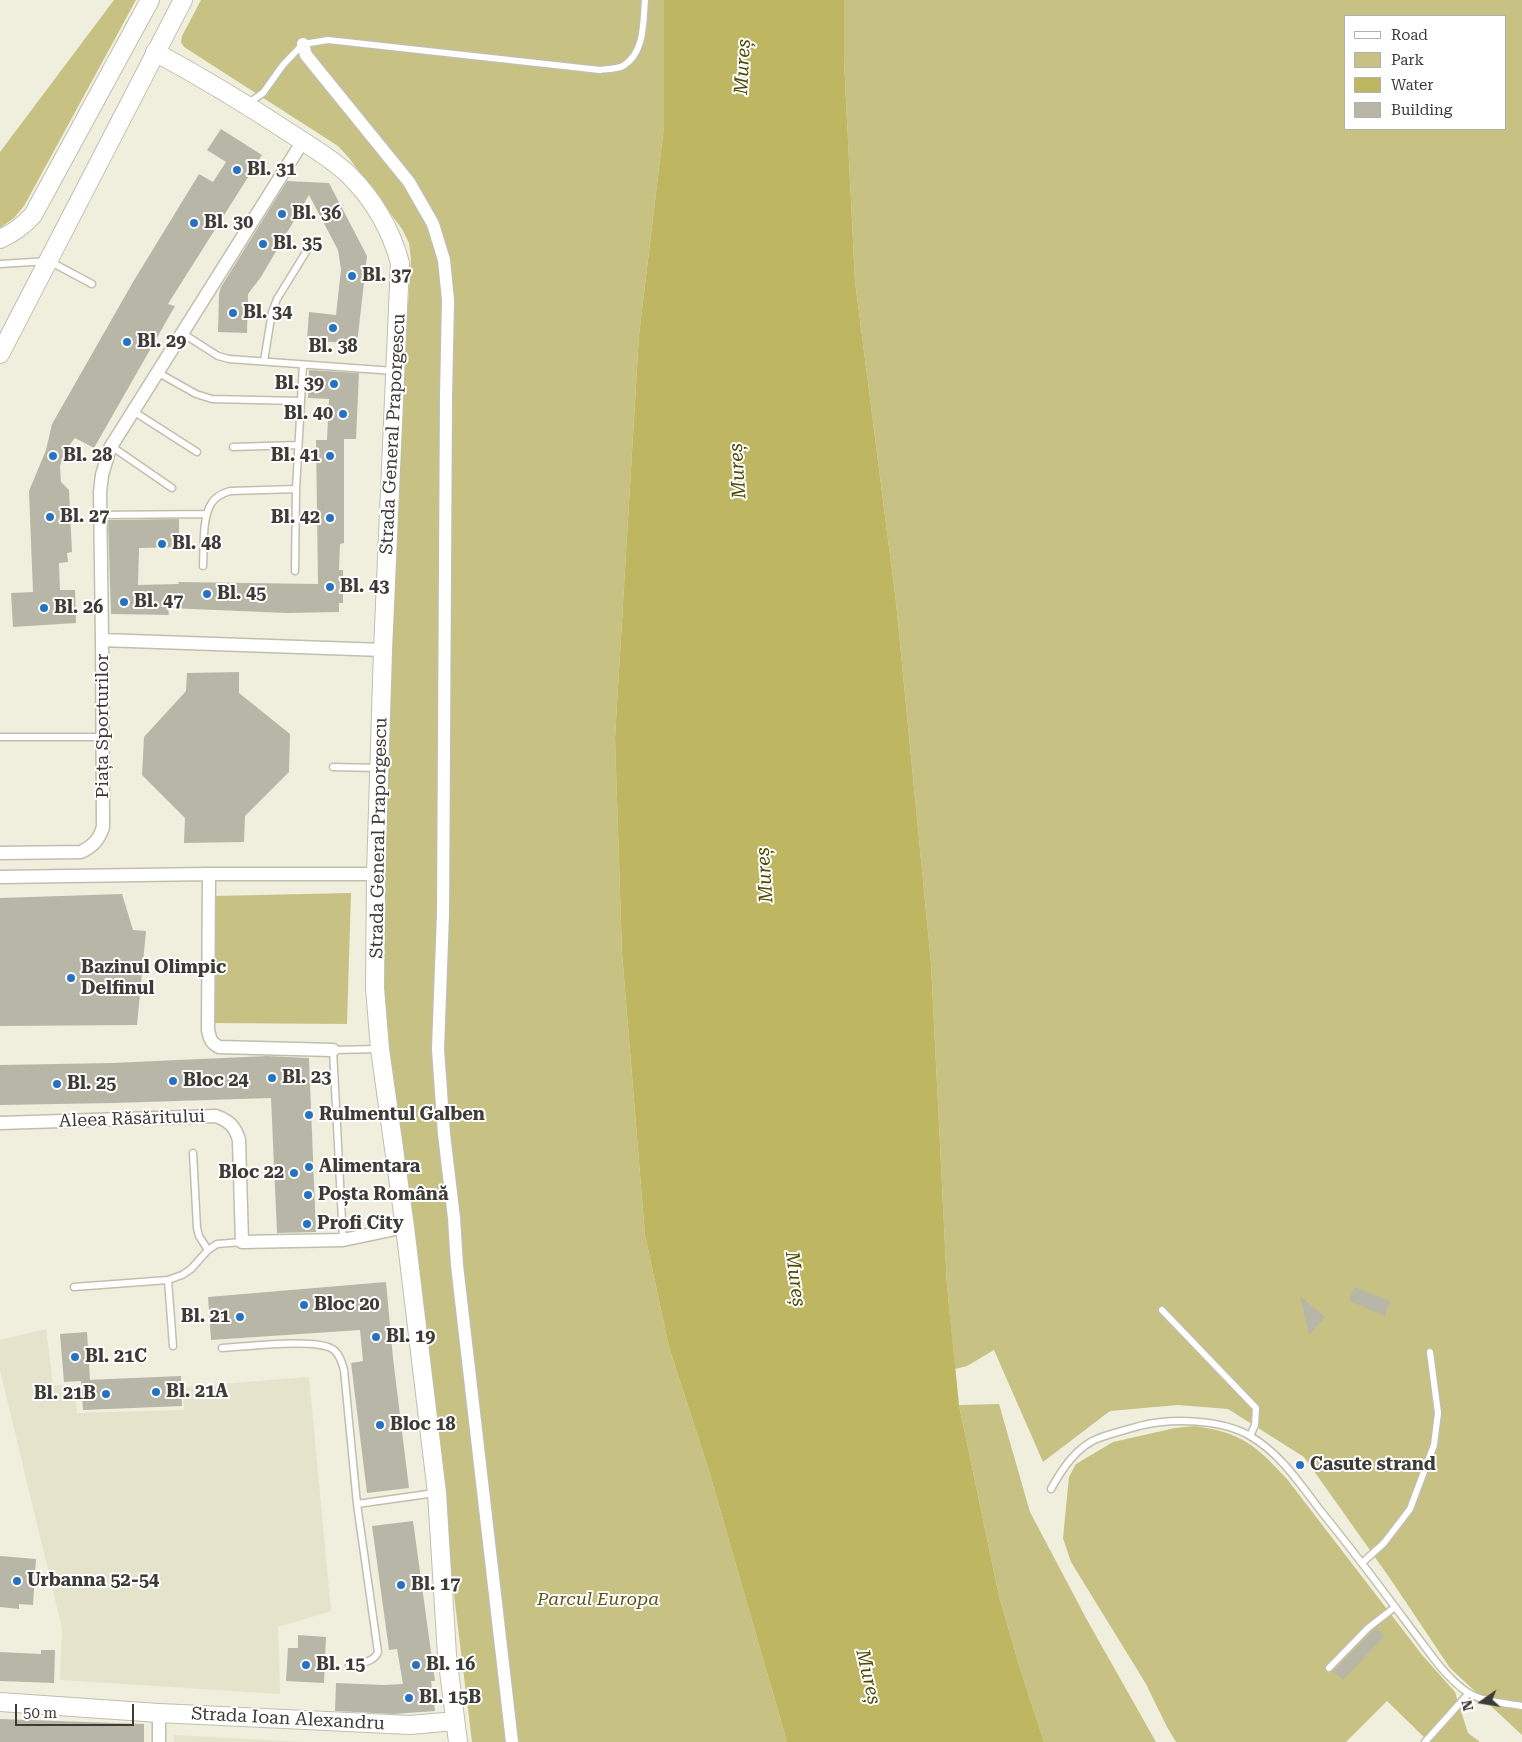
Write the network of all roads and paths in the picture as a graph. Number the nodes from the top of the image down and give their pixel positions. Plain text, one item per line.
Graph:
1 (150, 0) edge
2 (183, 0) edge
3 (645, 0) edge
4 (303, 44) junction
5 (155, 52) junction
6 (246, 105) junction
7 (303, 142) junction
8 (0, 240) edge
9 (309, 247) dead end
10 (49, 260) junction
11 (0, 264) edge
12 (92, 284) dead end
13 (182, 333) junction
14 (0, 354) edge
15 (264, 361) junction
16 (303, 365) junction
17 (394, 371) junction
18 (157, 372) junction
19 (300, 401) junction
20 (133, 411) junction
21 (298, 445) junction
22 (112, 446) junction
23 (233, 447) dead end
24 (197, 452) dead end
25 (172, 488) dead end
26 (296, 489) junction
27 (206, 514) junction
28 (99, 515) junction
29 (203, 566) dead end
30 (295, 571) dead end
31 (102, 640) junction
32 (383, 650) junction
33 (0, 737) edge
34 (104, 737) junction
35 (333, 767) dead end
36 (380, 768) junction
37 (0, 853) edge
38 (208, 874) junction
39 (376, 874) junction
40 (0, 877) edge
41 (380, 1049) junction
42 (333, 1050) junction
43 (0, 1123) edge
44 (193, 1153) dead end
45 (405, 1227) junction
46 (343, 1240) junction
47 (242, 1242) junction
48 (208, 1250) junction
49 (168, 1280) junction
50 (74, 1287) dead end
51 (1162, 1310) dead end
52 (173, 1346) dead end
53 (222, 1348) dead end
54 (1430, 1352) dead end
55 (1250, 1436) junction
56 (1051, 1489) dead end
57 (438, 1493) junction
58 (357, 1504) junction
59 (1362, 1563) junction
60 (1395, 1607) junction
61 (349, 1665) dead end
62 (1329, 1668) dead end
63 (1469, 1693) junction
64 (0, 1702) edge
65 (1522, 1706) edge
66 (159, 1713) junction
67 (455, 1721) junction
68 (159, 1742) edge
69 (458, 1742) edge
70 (512, 1742) edge
71 (1425, 1742) edge

1 - 8 street
2 - 5 street
3 - 4 lane
4 - 6 lane
4 - 70 street
5 - 6 street, Strada General Praporgescu
5 - 10 street
6 - 7 street, Strada General Praporgescu
7 - 13 street
7 - 17 street, Strada General Praporgescu
9 - 15 lane
10 - 11 lane
10 - 12 lane
10 - 14 street
13 - 15 lane
13 - 18 street
15 - 16 lane
16 - 17 lane
16 - 19 lane
17 - 32 street, Strada General Praporgescu
18 - 19 lane
18 - 20 street
19 - 21 lane
20 - 22 street
20 - 24 lane
21 - 23 lane
21 - 26 lane
22 - 25 lane
22 - 28 street
26 - 27 lane
26 - 30 lane
27 - 28 lane
27 - 29 lane
28 - 31 street
31 - 32 street, Piața Sporturilor
31 - 34 street, Piața Sporturilor
32 - 36 street, Strada General Praporgescu
33 - 34 lane
34 - 37 street, Piața Sporturilor
35 - 36 lane
36 - 39 street, Strada General Praporgescu
38 - 39 street
38 - 40 street
38 - 42 street
39 - 41 street, Strada General Praporgescu
41 - 42 lane
41 - 45 street, Strada General Praporgescu
42 - 46 lane
43 - 47 street, Aleea Răsăritului
44 - 48 lane
45 - 46 street
45 - 57 street, Strada General Praporgescu
46 - 47 street
47 - 48 lane
48 - 49 lane
49 - 50 lane
49 - 52 lane
51 - 55 lane
53 - 58 lane
54 - 59 lane
55 - 56 lane
55 - 59 lane
57 - 58 lane
57 - 67 street, Strada General Praporgescu
58 - 61 lane
59 - 60 lane
60 - 62 lane
60 - 63 lane
63 - 65 lane
63 - 71 lane
64 - 66 street, Strada Ioan Alexandru
66 - 67 street, Strada Ioan Alexandru
66 - 68 street
67 - 69 street, Strada General Praporgescu

